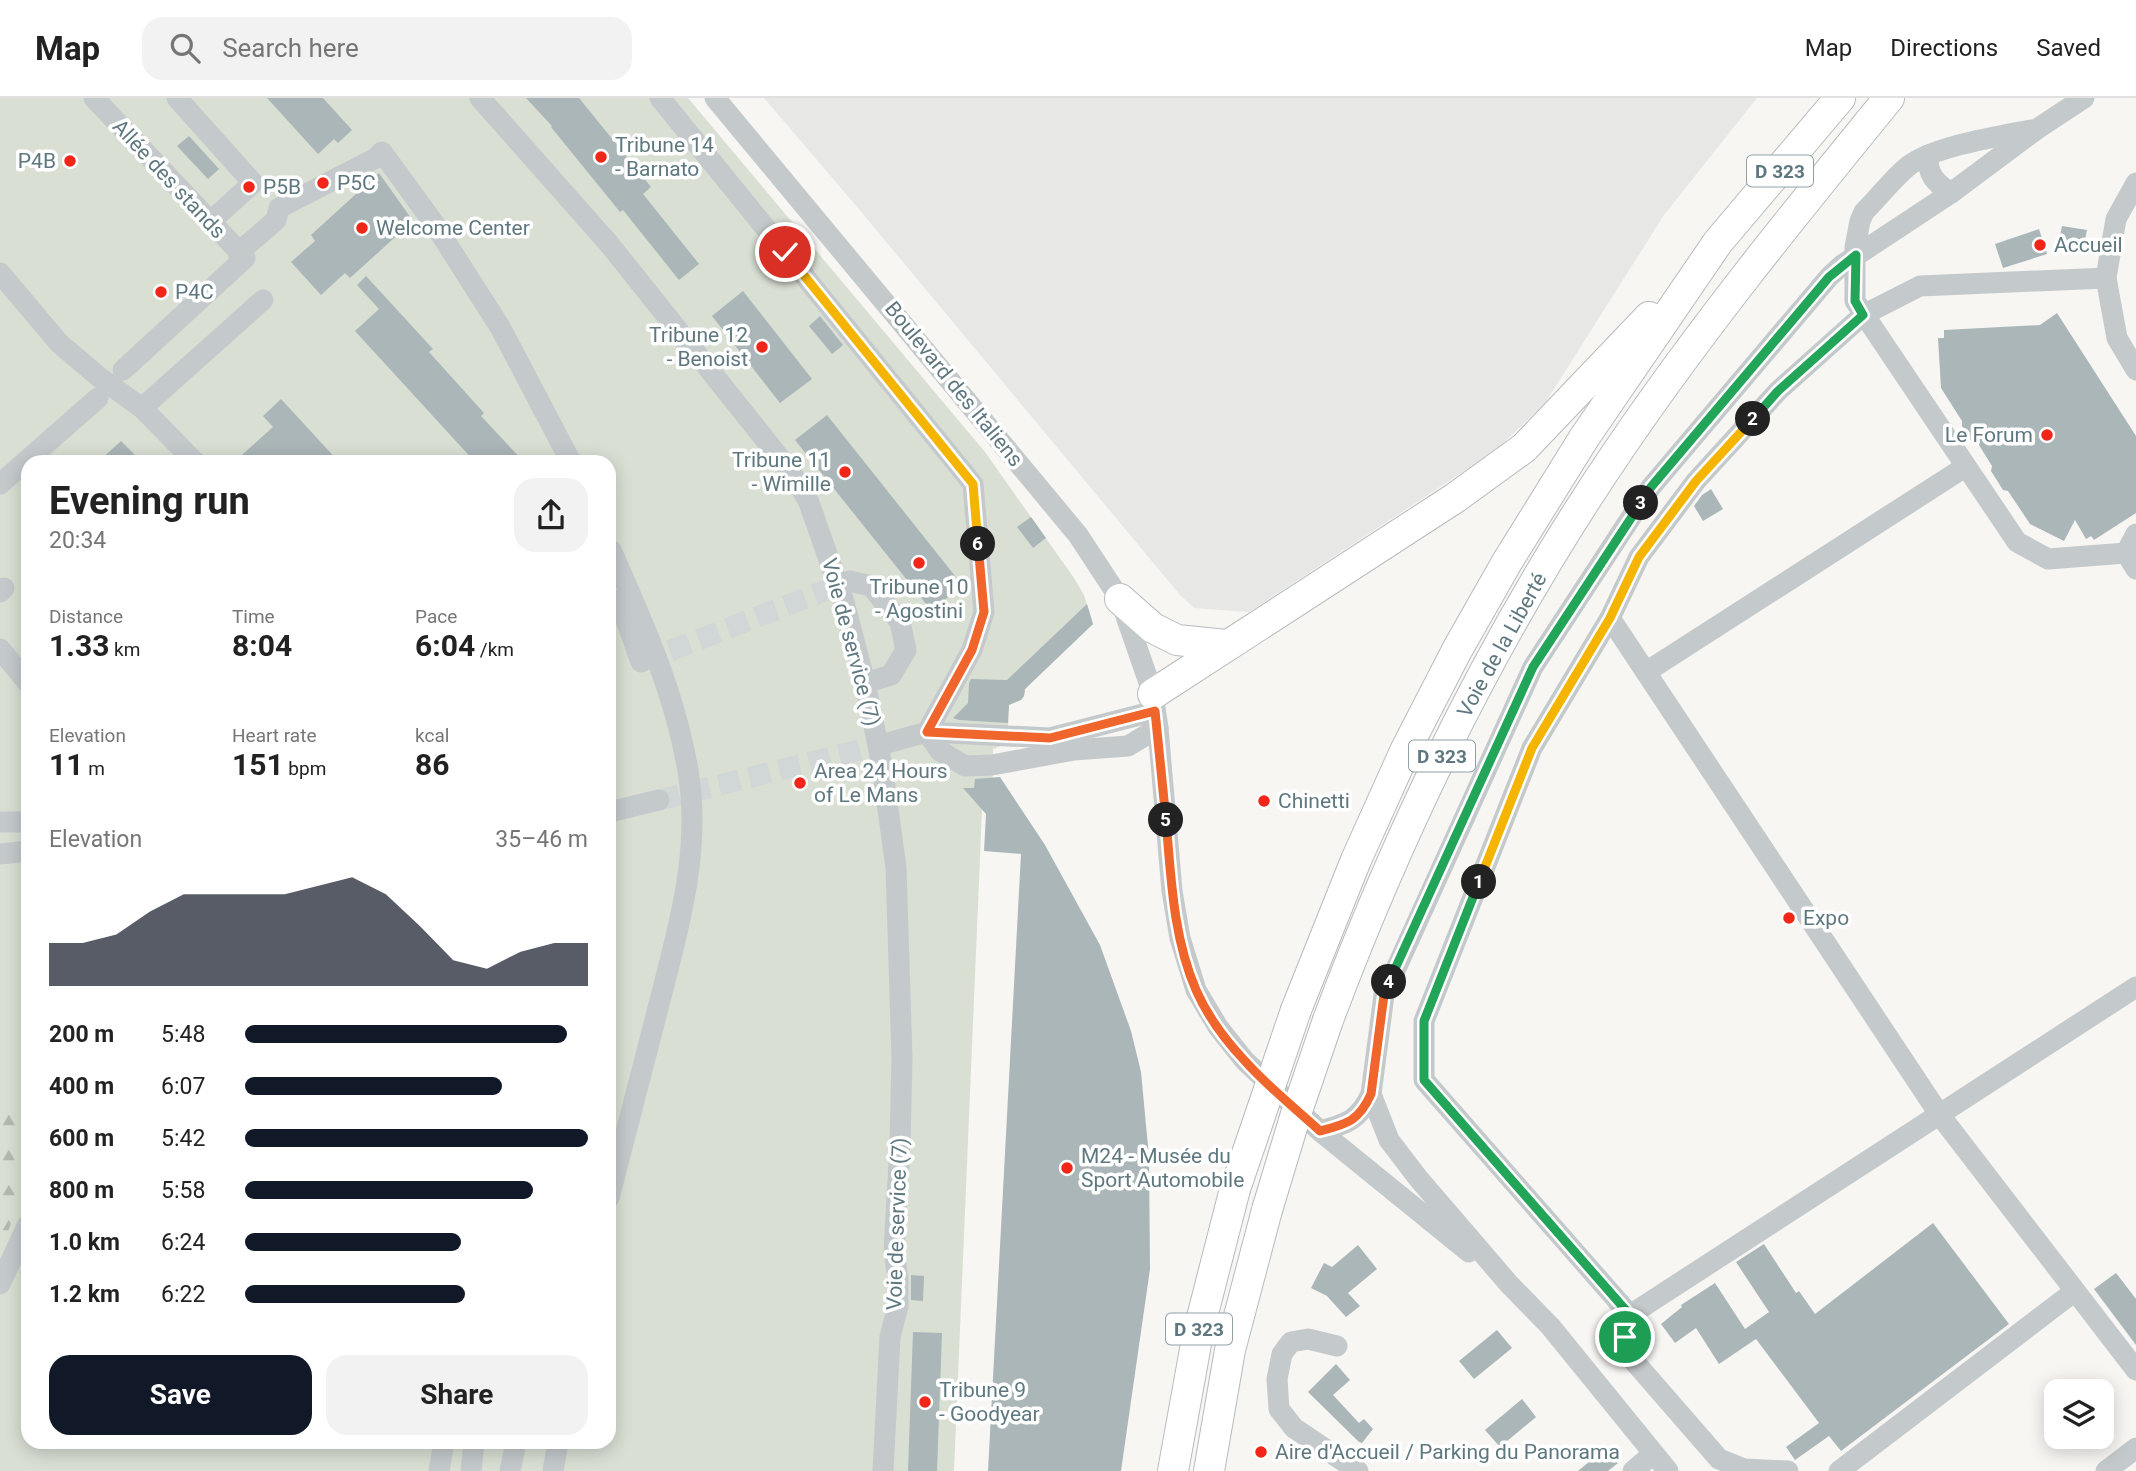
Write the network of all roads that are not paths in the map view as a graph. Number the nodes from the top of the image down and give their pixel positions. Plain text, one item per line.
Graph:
1 (94, 98) edge
2 (177, 98) edge
3 (480, 98) edge
4 (660, 98) edge
5 (715, 98) edge
6 (1840, 98) edge
7 (1889, 98) edge
8 (2084, 98) edge
9 (2037, 129) junction
10 (1928, 155) junction
11 (2136, 183) edge
12 (1951, 193) junction
13 (210, 222) junction
14 (1718, 242) junction
15 (242, 255) junction
16 (1856, 255) junction
17 (0, 273) edge
18 (2106, 278) junction
19 (263, 300) dead end
20 (1863, 315) junction
21 (123, 370) dead end
22 (2136, 370) edge
23 (98, 398) dead end
24 (142, 408) junction
25 (33, 455) edge
26 (188, 455) edge
27 (567, 455) edge
28 (21, 466) edge
29 (1965, 467) junction
30 (0, 484) edge
31 (2133, 552) edge
32 (616, 562) edge
33 (850, 581) dead end
34 (616, 591) edge
35 (1120, 598) junction
36 (1610, 618) junction
37 (1226, 645) junction
38 (0, 649) edge
39 (641, 662) dead end
40 (1646, 672) junction
41 (21, 674) edge
42 (865, 683) junction
43 (1155, 711) junction
44 (927, 732) junction
45 (891, 742) tunnel mouth
46 (659, 800) tunnel mouth
47 (616, 810) edge
48 (0, 821) edge
49 (21, 822) edge
50 (21, 852) edge
51 (0, 854) edge
52 (2136, 987) edge
53 (1371, 1094) junction
54 (1939, 1114) junction
55 (1320, 1131) junction
56 (616, 1171) edge
57 (21, 1239) edge
58 (0, 1284) edge
59 (1508, 1284) junction
60 (2075, 1291) junction
61 (1630, 1315) junction
62 (1337, 1346) dead end
63 (2136, 1370) edge
64 (2136, 1448) edge
65 (442, 1449) edge
66 (473, 1449) edge
67 (515, 1449) edge
68 (557, 1449) edge
69 (1653, 1454) junction
70 (439, 1471) edge
71 (471, 1471) edge
72 (510, 1471) edge
73 (553, 1471) edge
74 (883, 1471) edge
75 (1173, 1471) edge
76 (1209, 1471) edge
77 (1358, 1471) edge
78 (1633, 1471) edge
79 (1668, 1471) edge
80 (1787, 1471) edge
81 (1839, 1471) edge
82 (2106, 1471) edge

1 - 13 street, Allée des stands
2 - 13 street
3 - 42 street, Voie de service (7)
4 - 44 street
5 - 35 street, Boulevard des Italiens
6 - 14 highway, Voie de la Liberté / D 323
7 - 76 highway, Voie de la Liberté / D 323, bridge
8 - 9 street
9 - 10 street
9 - 12 street
10 - 12 street
10 - 16 street
11 - 18 street
12 - 16 street
13 - 15 street, Allée des stands
14 - 37 highway
14 - 75 highway, Voie de la Liberté / D 323, bridge
15 - 21 street
15 - 27 street
16 - 20 street
16 - 53 street
17 - 24 street
18 - 20 street
18 - 22 street
19 - 24 street
20 - 29 street
20 - 36 street
23 - 25 street
24 - 26 street
28 - 30 street
29 - 31 street
29 - 40 street
32 - 56 street
33 - 42 street
34 - 39 street
35 - 37 highway
35 - 43 street, Boulevard des Italiens
36 - 40 street
36 - 61 street
37 - 43 highway
38 - 41 street
40 - 54 street
42 - 74 street, Voie de service (7)
43 - 44 street
43 - 44 street
43 - 55 street, Boulevard des Italiens
44 - 45 street
46 - 47 street
48 - 49 street
50 - 51 street
52 - 54 street
53 - 55 street
53 - 59 street
54 - 60 street
54 - 61 street
55 - 59 street, Boulevard des Italiens
57 - 58 street
59 - 69 street
60 - 63 street
60 - 81 street
61 - 80 street
62 - 77 street
64 - 82 street
65 - 70 street
66 - 71 street
67 - 72 street
68 - 73 street
69 - 78 street
69 - 79 street

